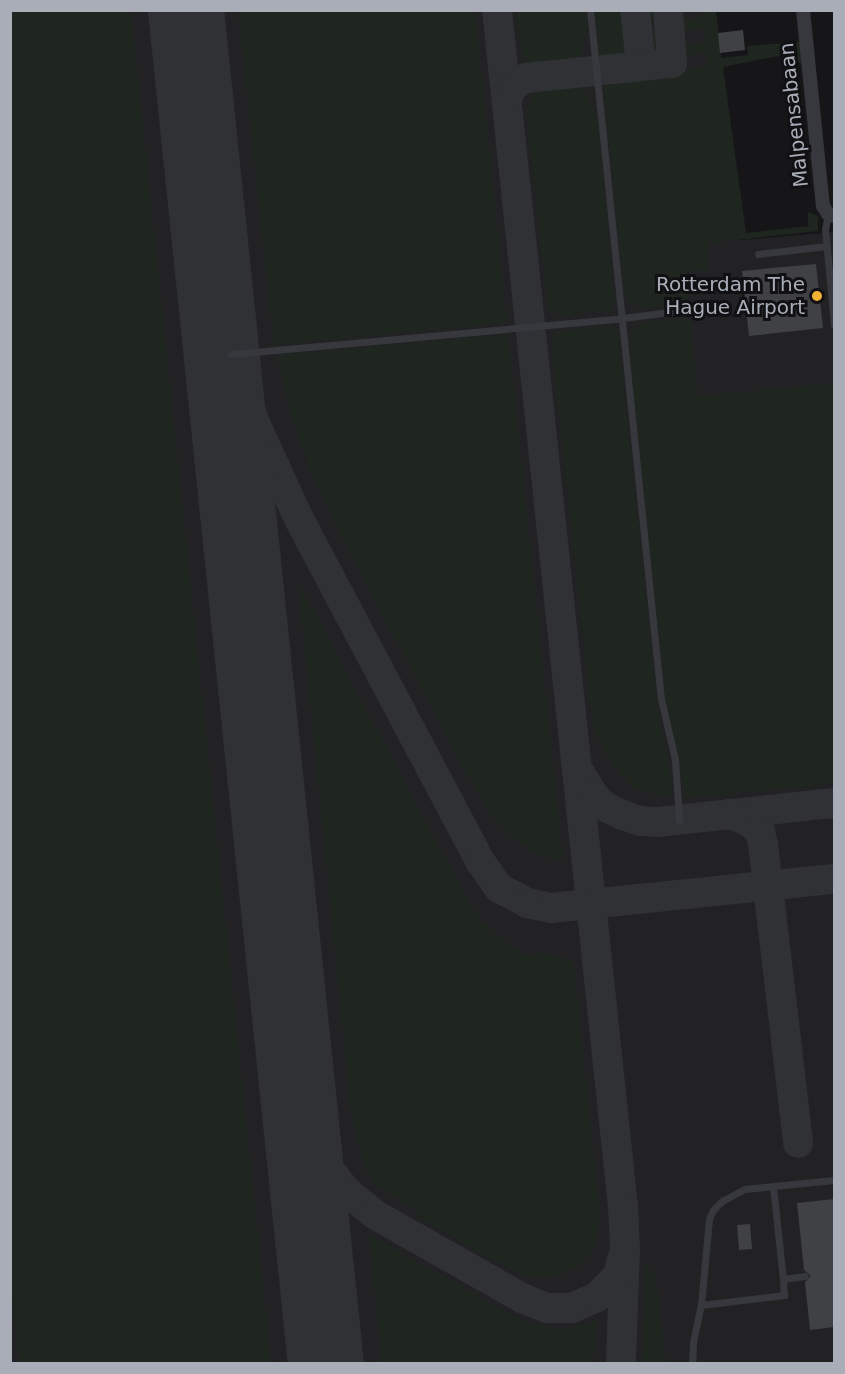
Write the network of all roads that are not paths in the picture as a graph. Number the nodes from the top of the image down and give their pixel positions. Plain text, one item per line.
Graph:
1 (590, 10) edge
2 (803, 10) edge
3 (831, 215) edge
4 (827, 246) junction
5 (758, 254) dead end
6 (692, 309) dead end
7 (622, 318) junction
8 (834, 325) edge
9 (231, 354) dead end
10 (680, 819) dead end
11 (834, 1180) edge
12 (772, 1186) junction
13 (805, 1276) dead end
14 (783, 1279) junction
15 (701, 1305) junction
16 (692, 1364) edge

1 - 7 lane
2 - 3 street, Malpensabaan
3 - 4 lane
4 - 5 lane
4 - 8 lane
6 - 7 lane
7 - 9 lane
7 - 10 lane
11 - 12 lane
12 - 14 lane
12 - 15 lane
13 - 14 lane
14 - 15 lane
15 - 16 lane

